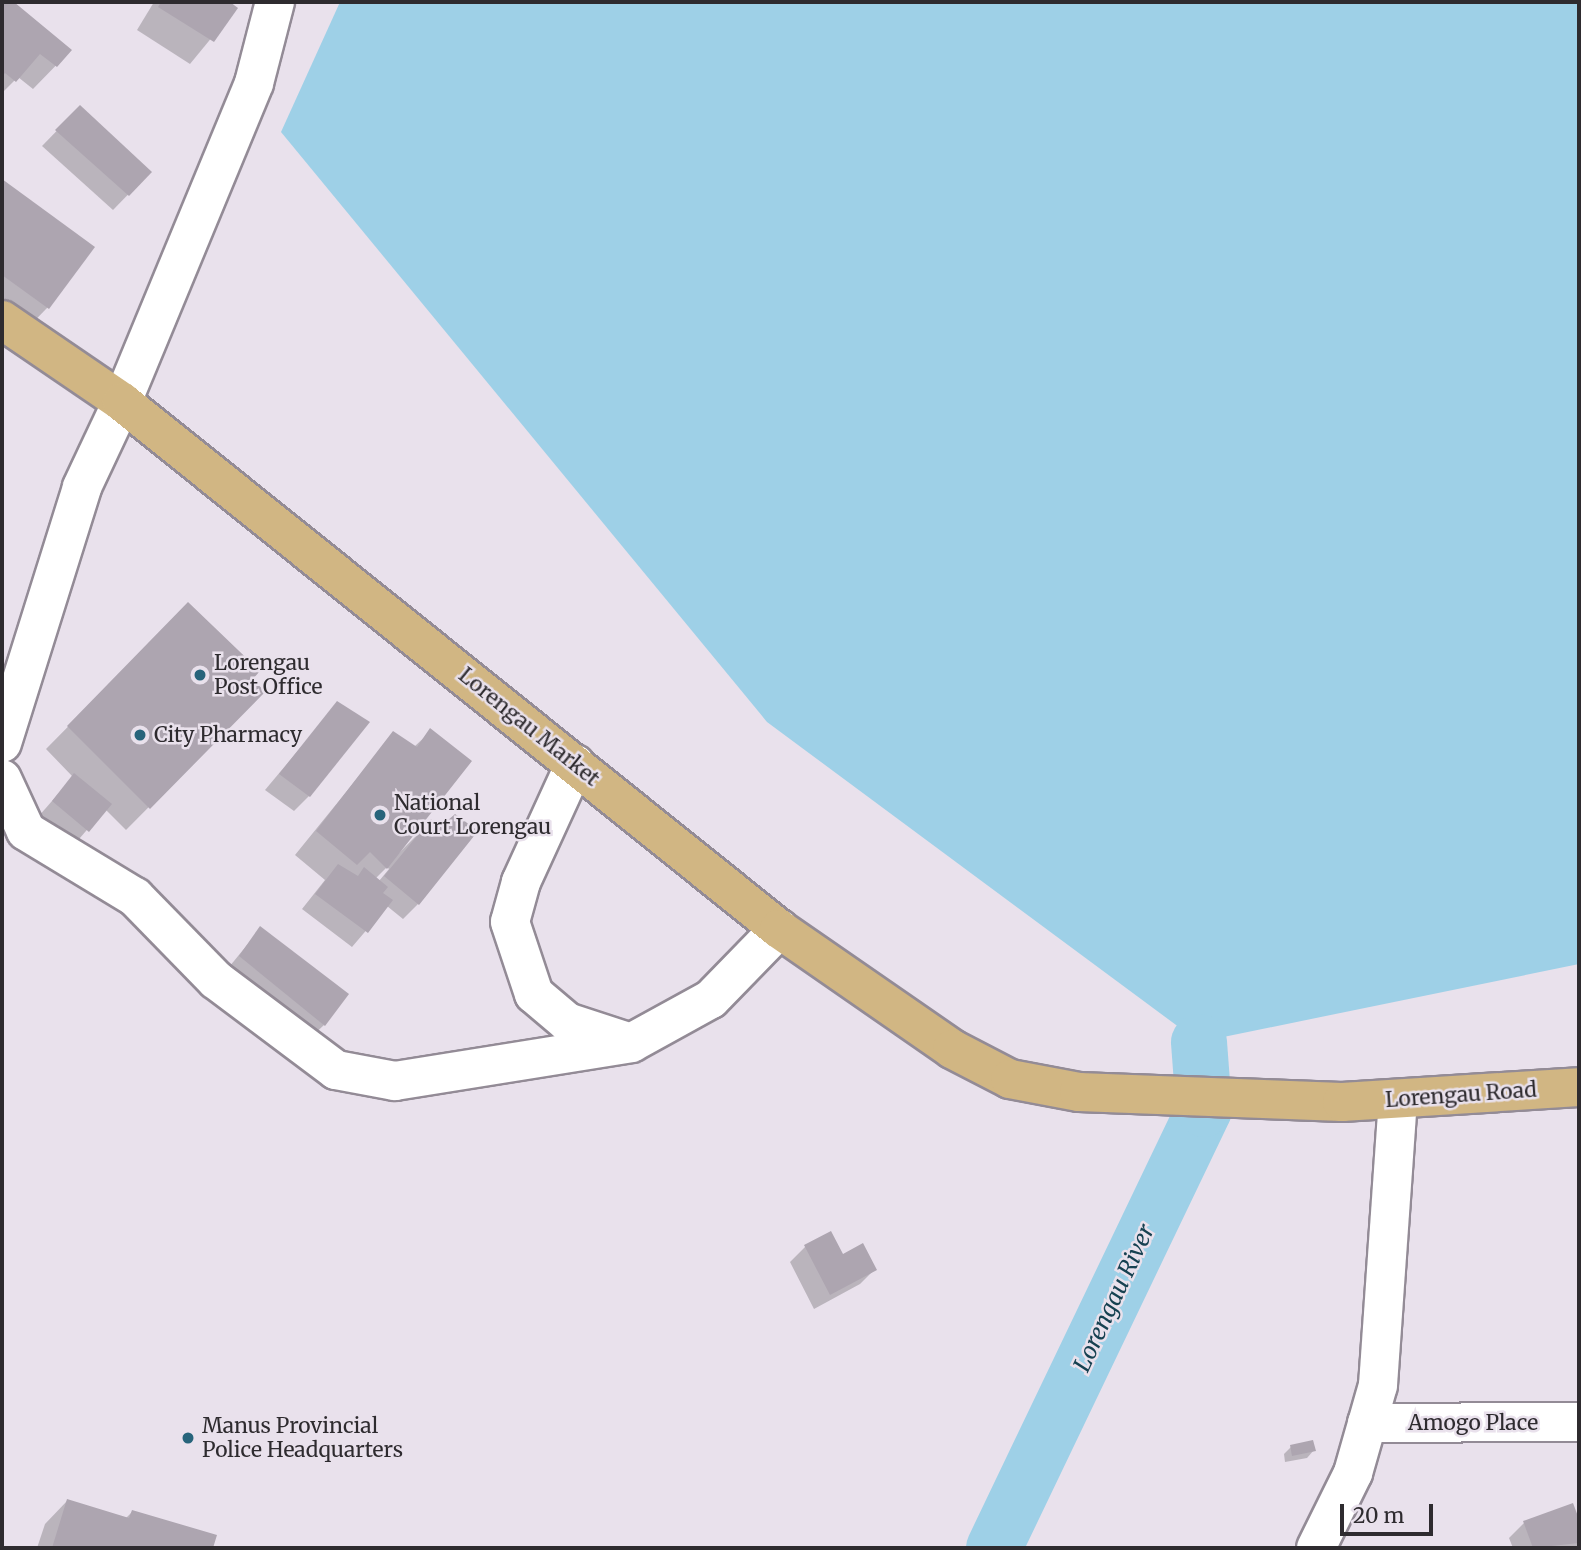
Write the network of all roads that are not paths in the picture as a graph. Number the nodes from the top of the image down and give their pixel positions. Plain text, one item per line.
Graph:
1 (275, 2) edge
2 (2, 320) edge
3 (122, 402) junction
4 (2, 744) edge
5 (575, 764) junction
6 (2, 779) edge
7 (779, 929) junction
8 (631, 1043) junction
9 (1579, 1087) edge
10 (1079, 1092) joint
11 (1398, 1100) junction
12 (1579, 1422) edge
13 (1367, 1423) junction
14 (1316, 1548) edge

1 - 3 street
2 - 3 main road, Lorengau Market
3 - 4 street
3 - 5 main road, Lorengau Market
5 - 7 main road, Lorengau Market
5 - 8 street
6 - 8 street
7 - 8 street
7 - 10 main road, Lorengau Market
9 - 11 main road, Lorengau Road
10 - 11 main road, Lorengau Road
11 - 13 street
12 - 13 street, Amogo Place
13 - 14 street

